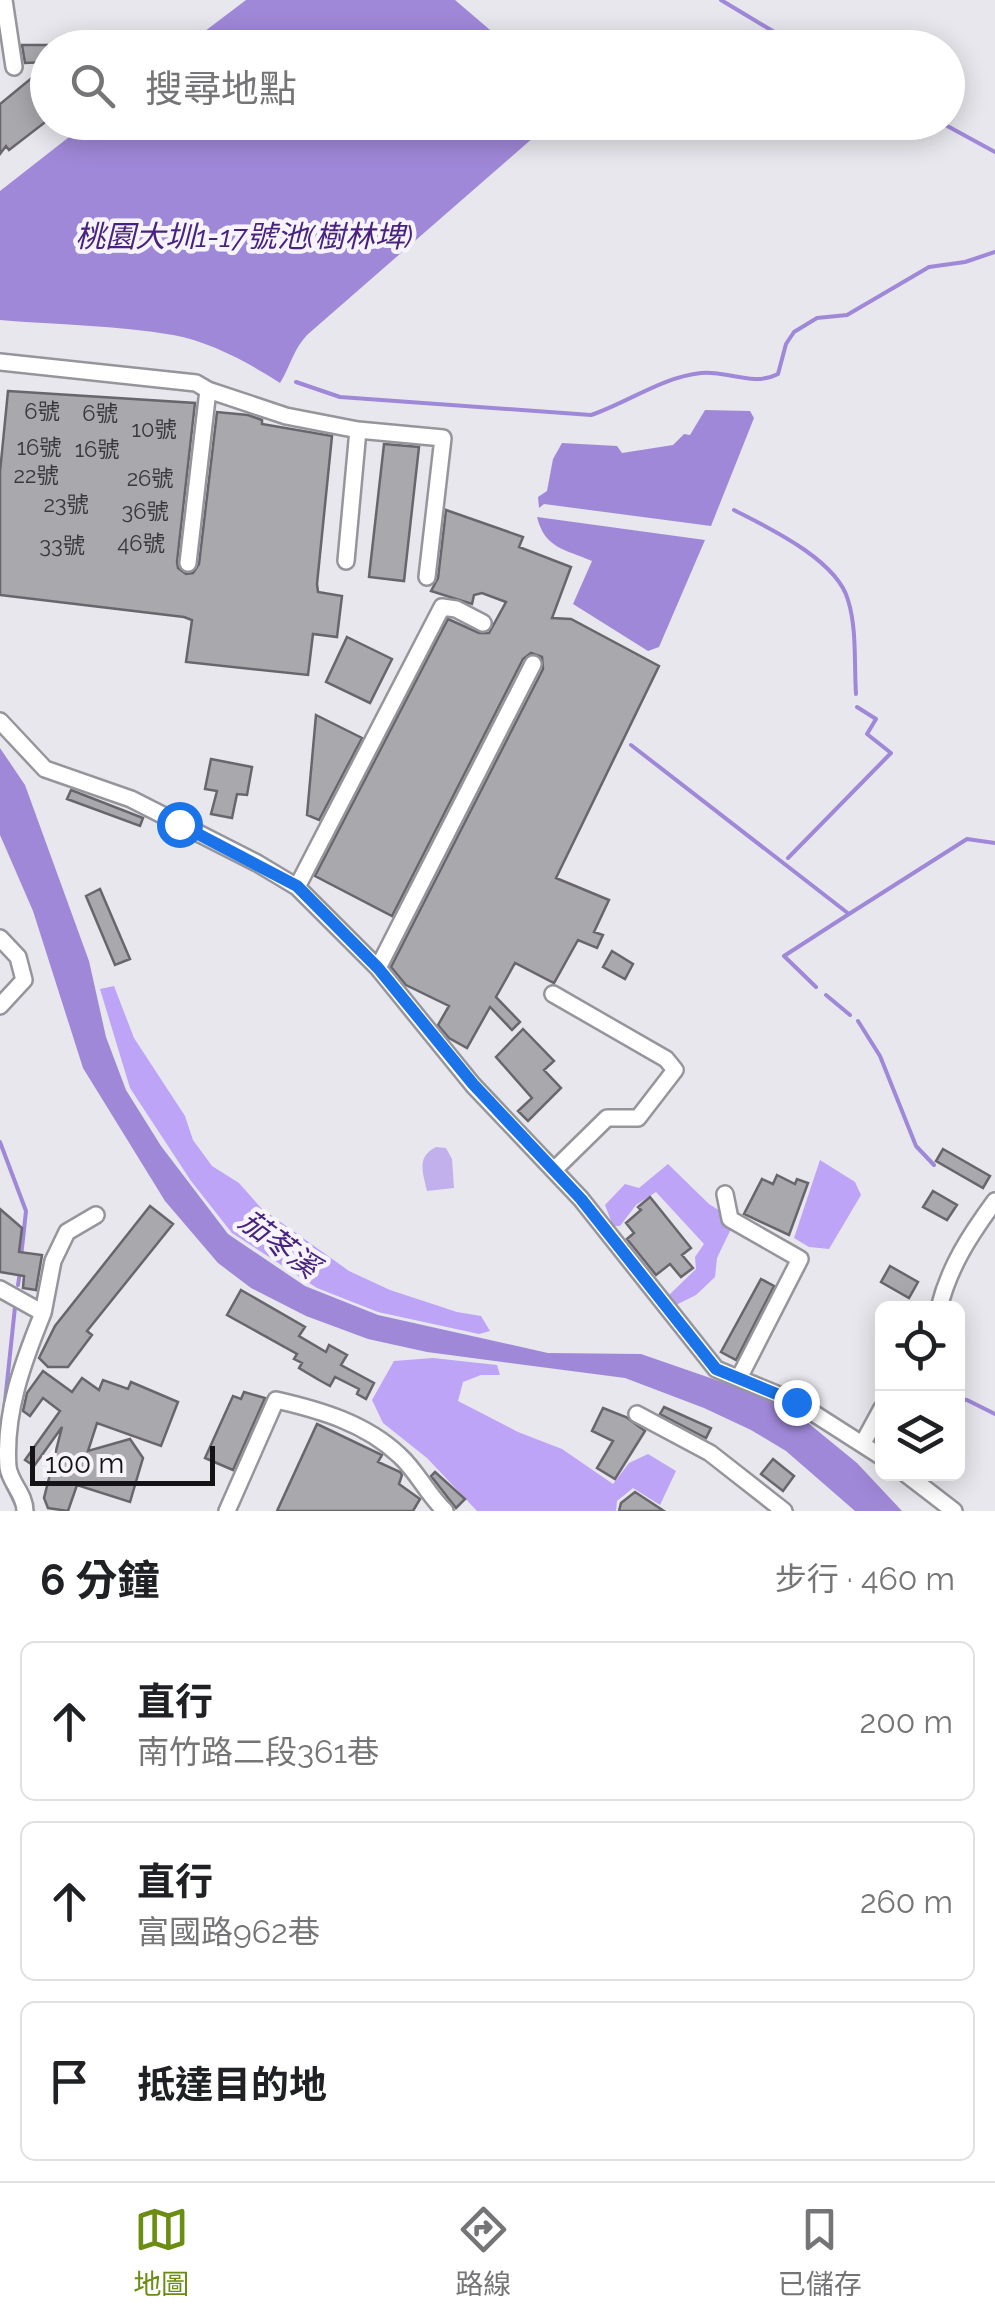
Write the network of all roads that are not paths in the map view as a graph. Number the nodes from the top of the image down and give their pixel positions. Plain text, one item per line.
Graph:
1 (4, 0) edge
2 (14, 67) dead end
3 (0, 362) edge
4 (202, 386) junction
5 (358, 430) junction
6 (346, 562) dead end
7 (188, 563) dead end
8 (427, 578) dead end
9 (483, 623) dead end
10 (534, 664) dead end
11 (0, 721) edge
12 (297, 886) junction
13 (0, 938) edge
14 (378, 968) junction
15 (554, 994) dead end
16 (0, 1006) edge
17 (554, 1170) junction
18 (725, 1194) dead end
19 (995, 1201) edge
20 (96, 1215) dead end
21 (0, 1289) edge
22 (941, 1301) edge
23 (43, 1314) junction
24 (739, 1378) junction
25 (637, 1414) dead end
26 (875, 1421) edge
27 (863, 1443) junction
28 (875, 1452) edge
29 (915, 1481) edge
30 (25, 1511) edge
31 (228, 1511) edge
32 (444, 1511) edge
33 (784, 1511) edge
34 (954, 1511) edge

1 - 2 lane
3 - 4 lane
4 - 5 lane
4 - 7 lane
5 - 6 lane
5 - 8 lane
9 - 12 lane
10 - 14 lane
11 - 12 lane
12 - 14 lane
13 - 16 lane
14 - 17 lane
15 - 17 lane
17 - 24 lane
18 - 24 lane
19 - 22 lane
20 - 23 lane
21 - 23 lane
23 - 30 lane
24 - 27 lane
25 - 33 lane
26 - 27 lane
27 - 28 lane
29 - 34 lane
31 - 32 lane

